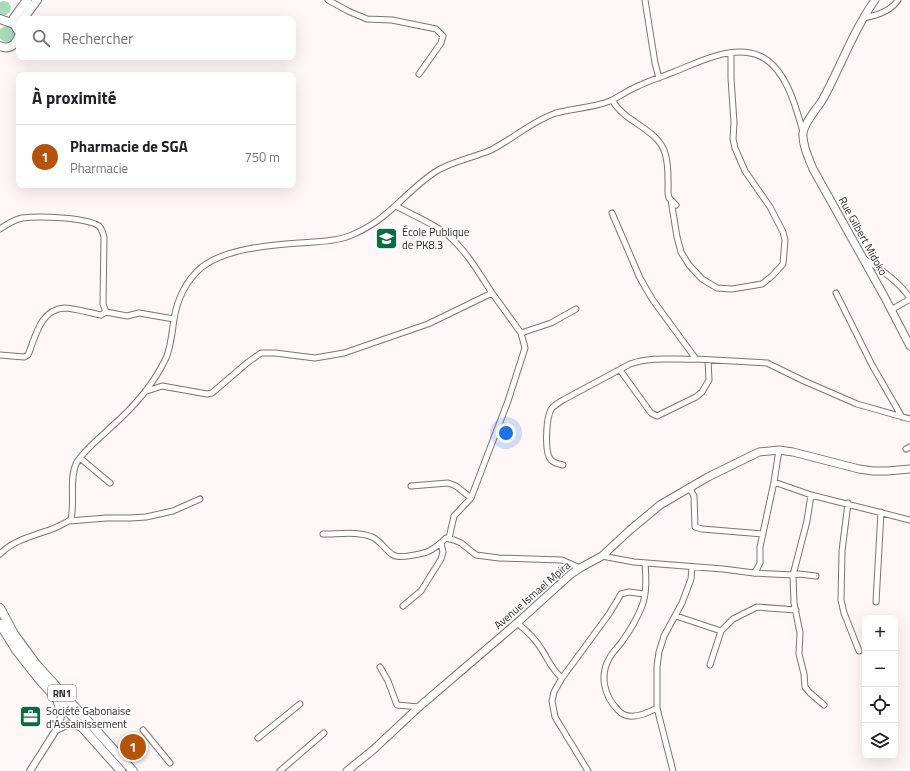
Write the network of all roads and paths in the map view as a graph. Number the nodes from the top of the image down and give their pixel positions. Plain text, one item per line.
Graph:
1 (27, 0) edge
2 (37, 0) edge
3 (328, 0) edge
4 (645, 0) edge
5 (874, 0) edge
6 (898, 0) edge
7 (25, 16) edge
8 (863, 18) junction
9 (4, 21) edge
10 (16, 29) edge
11 (16, 43) edge
12 (1, 49) edge
13 (731, 53) junction
14 (418, 74) dead end
15 (659, 78) junction
16 (612, 100) junction
17 (803, 134) junction
18 (671, 200) junction
19 (676, 205) dead end
20 (396, 206) junction
21 (612, 213) dead end
22 (0, 229) edge
23 (862, 258) junction
24 (492, 292) junction
25 (836, 292) dead end
26 (910, 299) edge
27 (576, 309) dead end
28 (891, 310) junction
29 (106, 312) junction
30 (174, 319) junction
31 (521, 334) junction
32 (910, 346) edge
33 (0, 355) edge
34 (696, 359) junction
35 (708, 360) junction
36 (620, 370) junction
37 (147, 391) junction
38 (902, 417) junction
39 (910, 419) edge
40 (779, 450) junction
41 (80, 458) junction
42 (563, 464) dead end
43 (910, 468) edge
44 (774, 482) junction
45 (110, 483) dead end
46 (411, 486) dead end
47 (689, 487) junction
48 (812, 495) junction
49 (471, 498) junction
50 (200, 500) dead end
51 (848, 503) junction
52 (881, 512) junction
53 (910, 520) edge
54 (69, 521) junction
55 (324, 534) dead end
56 (763, 534) junction
57 (450, 538) junction
58 (441, 543) junction
59 (0, 554) edge
60 (602, 556) junction
61 (645, 563) junction
62 (692, 567) junction
63 (580, 568) junction
64 (754, 573) junction
65 (793, 575) junction
66 (816, 576) dead end
67 (644, 594) junction
68 (876, 602) dead end
69 (403, 606) dead end
70 (0, 608) edge
71 (796, 610) junction
72 (676, 616) junction
73 (517, 623) junction
74 (0, 624) edge
75 (721, 631) junction
76 (859, 651) dead end
77 (710, 665) dead end
78 (380, 668) dead end
79 (562, 678) junction
80 (57, 700) junction
81 (300, 704) dead end
82 (824, 705) dead end
83 (419, 707) junction
84 (657, 708) junction
85 (83, 728) junction
86 (56, 730) junction
87 (143, 730) dead end
88 (324, 733) dead end
89 (258, 738) dead end
90 (170, 763) dead end
91 (30, 771) edge
92 (121, 771) edge
93 (133, 771) edge
94 (280, 771) edge
95 (347, 771) edge
96 (588, 771) edge
97 (673, 771) edge

1 - 9 highway
2 - 7 highway
3 - 14 street
4 - 15 street
5 - 8 main road
6 - 8 street
8 - 17 main road
9 - 10 highway
11 - 12 highway
13 - 15 street
13 - 17 street
13 - 18 street
15 - 16 street
16 - 18 street
16 - 20 street
17 - 23 main road, Rue Gilbert Midoko
18 - 19 street
20 - 24 street
20 - 30 street
21 - 34 street
22 - 29 street
23 - 26 street
23 - 28 main road, Rue Gilbert Midoko
24 - 31 street
24 - 37 street
25 - 38 street
26 - 28 street
27 - 31 street
28 - 32 main road, Rue Gilbert Midoko
29 - 30 street
29 - 33 street
30 - 37 street
31 - 49 street
34 - 35 street
34 - 36 street
35 - 36 street
35 - 38 street
36 - 42 street
37 - 41 street
38 - 39 street
40 - 43 main road, Avenue Ismael Mpira
40 - 44 street
40 - 47 main road, Avenue Ismael Mpira
41 - 45 street
41 - 54 street
44 - 48 street
44 - 56 street
46 - 49 street
47 - 56 street
47 - 60 main road, Avenue Ismael Mpira
48 - 51 street
48 - 65 street
49 - 57 street
50 - 54 street
51 - 52 street
51 - 76 street
52 - 53 street
52 - 68 street
54 - 59 street
55 - 58 street
56 - 64 street
57 - 58 street
57 - 63 street
58 - 69 street
60 - 61 street
60 - 63 main road, Avenue Ismael Mpira
61 - 62 street
61 - 67 street
62 - 64 street
62 - 72 street
63 - 73 main road, Avenue Ismael Mpira
64 - 65 street
65 - 66 street
65 - 71 street
67 - 79 street
67 - 84 street
70 - 93 highway, RN1
71 - 75 street
71 - 82 street
72 - 75 street
72 - 84 street
73 - 79 street
73 - 83 main road, Avenue Ismael Mpira
74 - 80 highway, RN1
75 - 77 street
78 - 83 street
79 - 96 street
80 - 85 highway, RN1
80 - 86 street
81 - 89 street
83 - 95 main road, Avenue Ismael Mpira
84 - 97 street
85 - 86 street
85 - 92 highway, RN1
86 - 91 street
87 - 90 street
88 - 94 street

